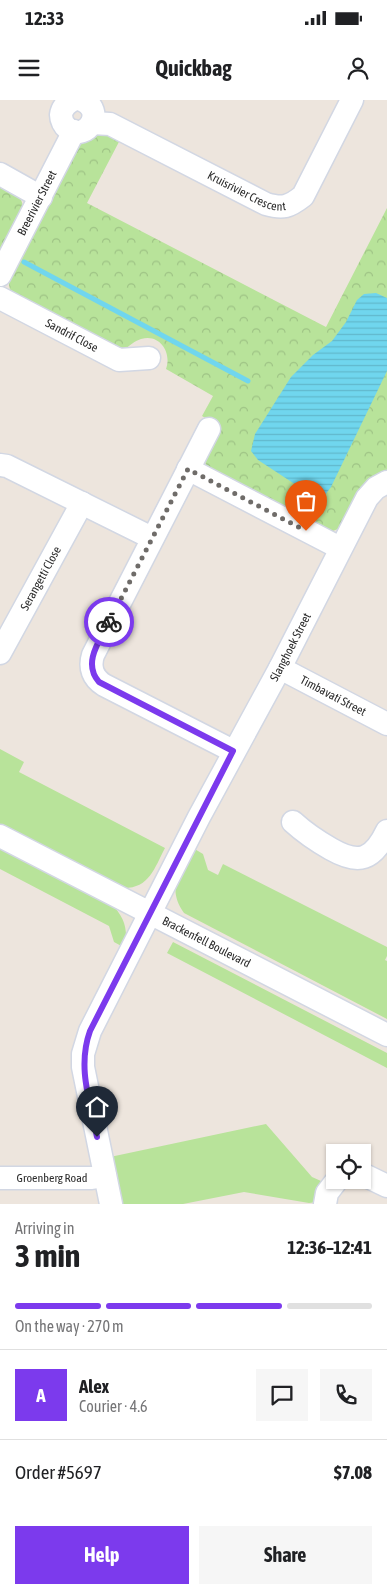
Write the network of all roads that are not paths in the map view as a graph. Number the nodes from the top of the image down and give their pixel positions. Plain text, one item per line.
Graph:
1 (81, 100) edge
2 (352, 100) edge
3 (83, 127) junction
4 (0, 174) edge
5 (41, 196) junction
6 (0, 275) edge
7 (0, 298) edge
8 (149, 358) dead end
9 (209, 429) dead end
10 (0, 465) edge
11 (188, 469) junction
12 (387, 482) edge
13 (82, 503) junction
14 (152, 538) junction
15 (340, 548) junction
16 (0, 653) edge
17 (280, 668) junction
18 (387, 724) edge
19 (233, 751) junction
20 (293, 822) dead end
21 (387, 831) edge
22 (0, 836) edge
23 (150, 914) junction
24 (387, 1035) edge
25 (105, 1176) junction
26 (0, 1178) edge
27 (371, 1178) edge
28 (387, 1186) edge
29 (330, 1189) edge
30 (112, 1204) edge
31 (325, 1204) edge

1 - 3 street
1 - 3 street
2 - 3 street, Kruisrivier Crescent
3 - 5 street, Breerivier Street
4 - 5 street
5 - 6 street, Breerivier Street
7 - 8 street, Sandrif Close
9 - 11 street
10 - 13 street
11 - 14 street
11 - 15 street
12 - 15 street, Slanghoek Street
13 - 14 street
13 - 16 street, Serangetti Close
14 - 19 street
15 - 17 street, Slanghoek Street
17 - 18 street, Timbavati Street
17 - 19 street, Slanghoek Street
19 - 23 street, Slanghoek Street
20 - 21 street
22 - 23 street, Brackenfell Boulevard
23 - 24 street, Brackenfell Boulevard
23 - 25 street, Slanghoek Street
25 - 26 street, Groenberg Road
25 - 30 street, Slanghoek Street
27 - 28 street
29 - 31 street

